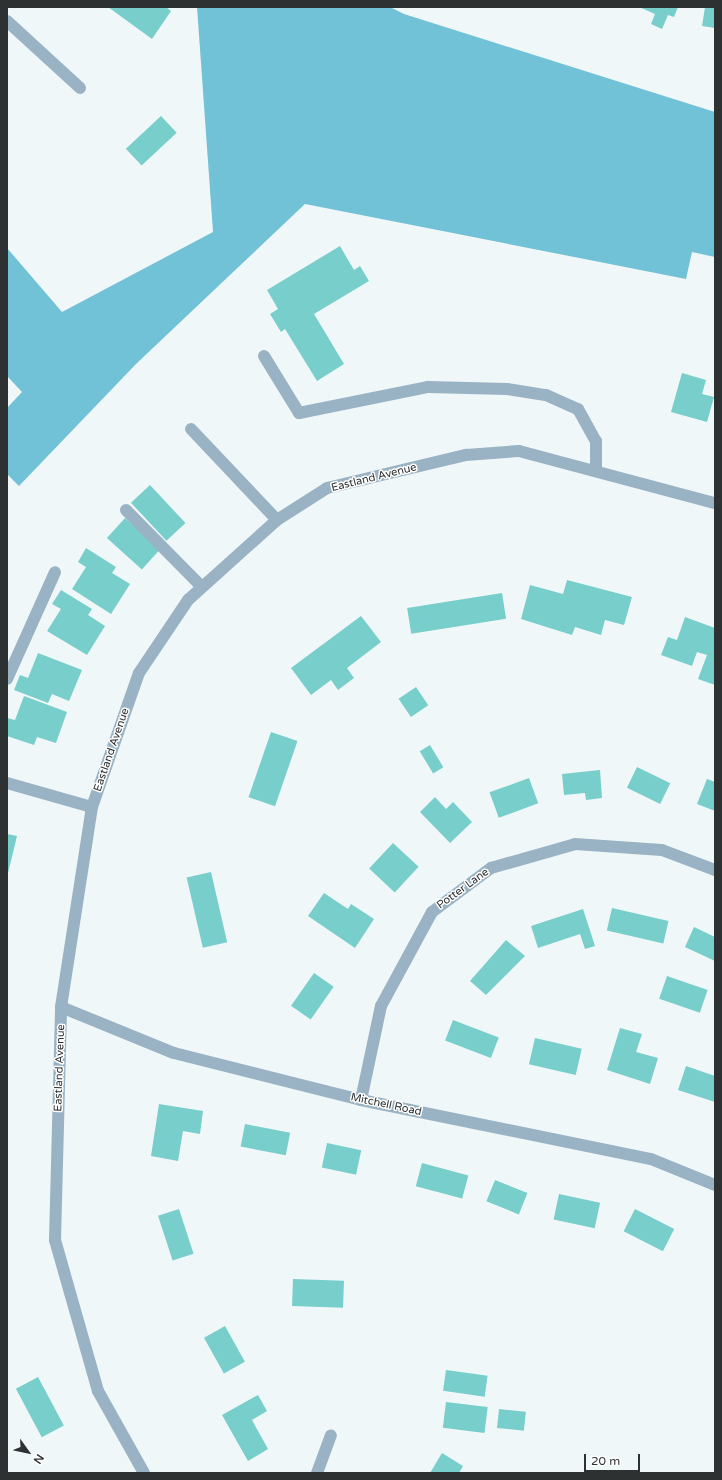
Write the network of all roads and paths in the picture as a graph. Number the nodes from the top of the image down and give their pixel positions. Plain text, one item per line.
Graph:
1 (7, 21) edge
2 (80, 88) dead end
3 (264, 356) dead end
4 (191, 428) dead end
5 (596, 469) junction
6 (715, 503) edge
7 (126, 510) dead end
8 (277, 520) junction
9 (55, 572) dead end
10 (202, 587) junction
11 (7, 679) edge
12 (7, 783) edge
13 (92, 807) junction
14 (715, 870) edge
15 (61, 1007) junction
16 (361, 1100) junction
17 (715, 1185) edge
18 (331, 1435) dead end
19 (144, 1473) edge
20 (318, 1473) edge

1 - 2 street
3 - 5 street
4 - 8 street
5 - 6 street, Eastland Avenue
5 - 8 street, Eastland Avenue
7 - 10 street
8 - 10 street, Eastland Avenue
9 - 11 street
10 - 13 street, Eastland Avenue
12 - 13 street
13 - 15 street, Eastland Avenue
14 - 16 street, Potter Lane
15 - 16 street, Mitchell Road
15 - 19 street, Eastland Avenue
16 - 17 street, Mitchell Road
18 - 20 street

